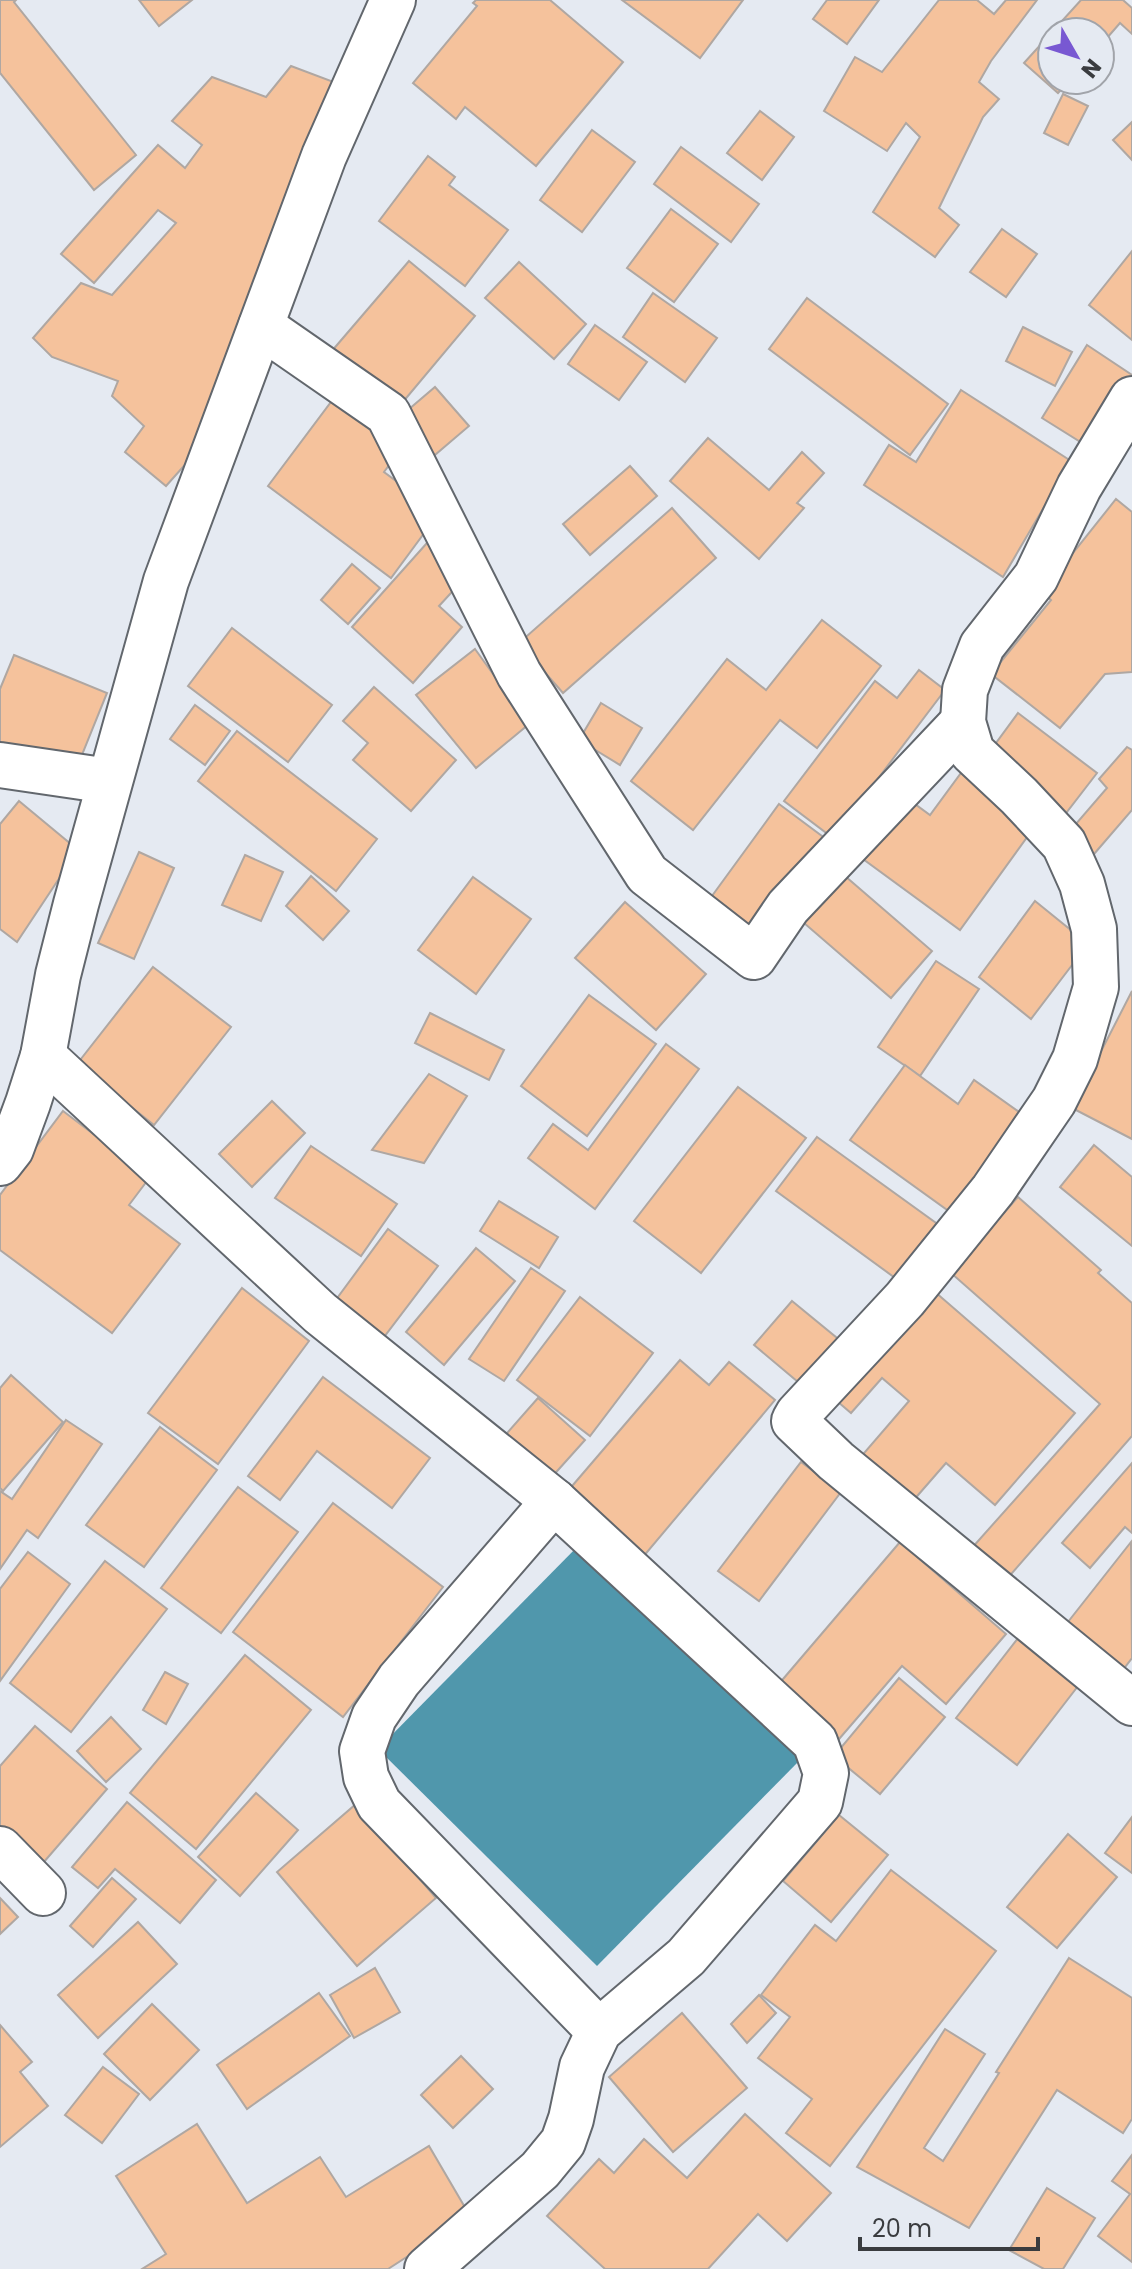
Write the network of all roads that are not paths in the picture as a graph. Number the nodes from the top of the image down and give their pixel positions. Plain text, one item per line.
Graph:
1 (393, 0) edge
2 (261, 326) junction
3 (1132, 399) edge
4 (963, 722) junction
5 (0, 765) edge
6 (109, 781) junction
7 (43, 1056) junction
8 (0, 1163) edge
9 (554, 1501) junction
10 (1132, 1703) edge
11 (0, 1849) edge
12 (43, 1893) dead end
13 (599, 2031) junction
14 (427, 2269) edge

1 - 2 street
2 - 4 street
2 - 6 street
3 - 4 street
4 - 10 street
5 - 6 street
6 - 7 street
7 - 8 street
7 - 9 street
9 - 13 street
9 - 13 street
11 - 12 street
13 - 14 street

